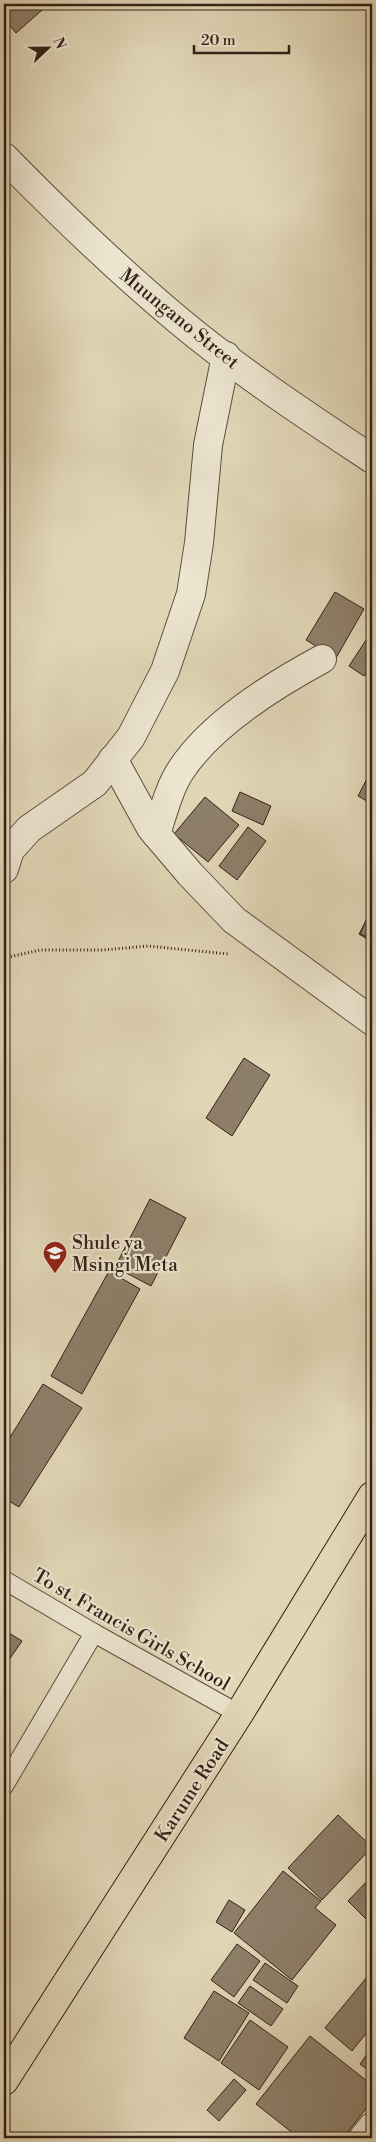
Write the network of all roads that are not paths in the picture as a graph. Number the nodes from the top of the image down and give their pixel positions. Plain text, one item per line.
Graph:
1 (4, 158) edge
2 (226, 356) junction
3 (372, 459) edge
4 (322, 659) dead end
5 (113, 759) junction
6 (156, 834) junction
7 (4, 869) edge
8 (372, 1021) edge
9 (372, 1496) edge
10 (4, 1580) edge
11 (94, 1633) junction
12 (239, 1714) junction
13 (4, 1786) edge
14 (4, 2080) edge
15 (372, 2127) edge
16 (363, 2138) edge

1 - 2 street, Muungano Street
2 - 3 street, Muungano Street
2 - 5 street
4 - 6 street
5 - 6 street
5 - 7 street
6 - 8 street
9 - 12 highway, Karume Road
10 - 11 lane, To st. Francis Girls School
11 - 12 lane, To st. Francis Girls School
11 - 13 lane
12 - 14 highway, Karume Road
15 - 16 street

